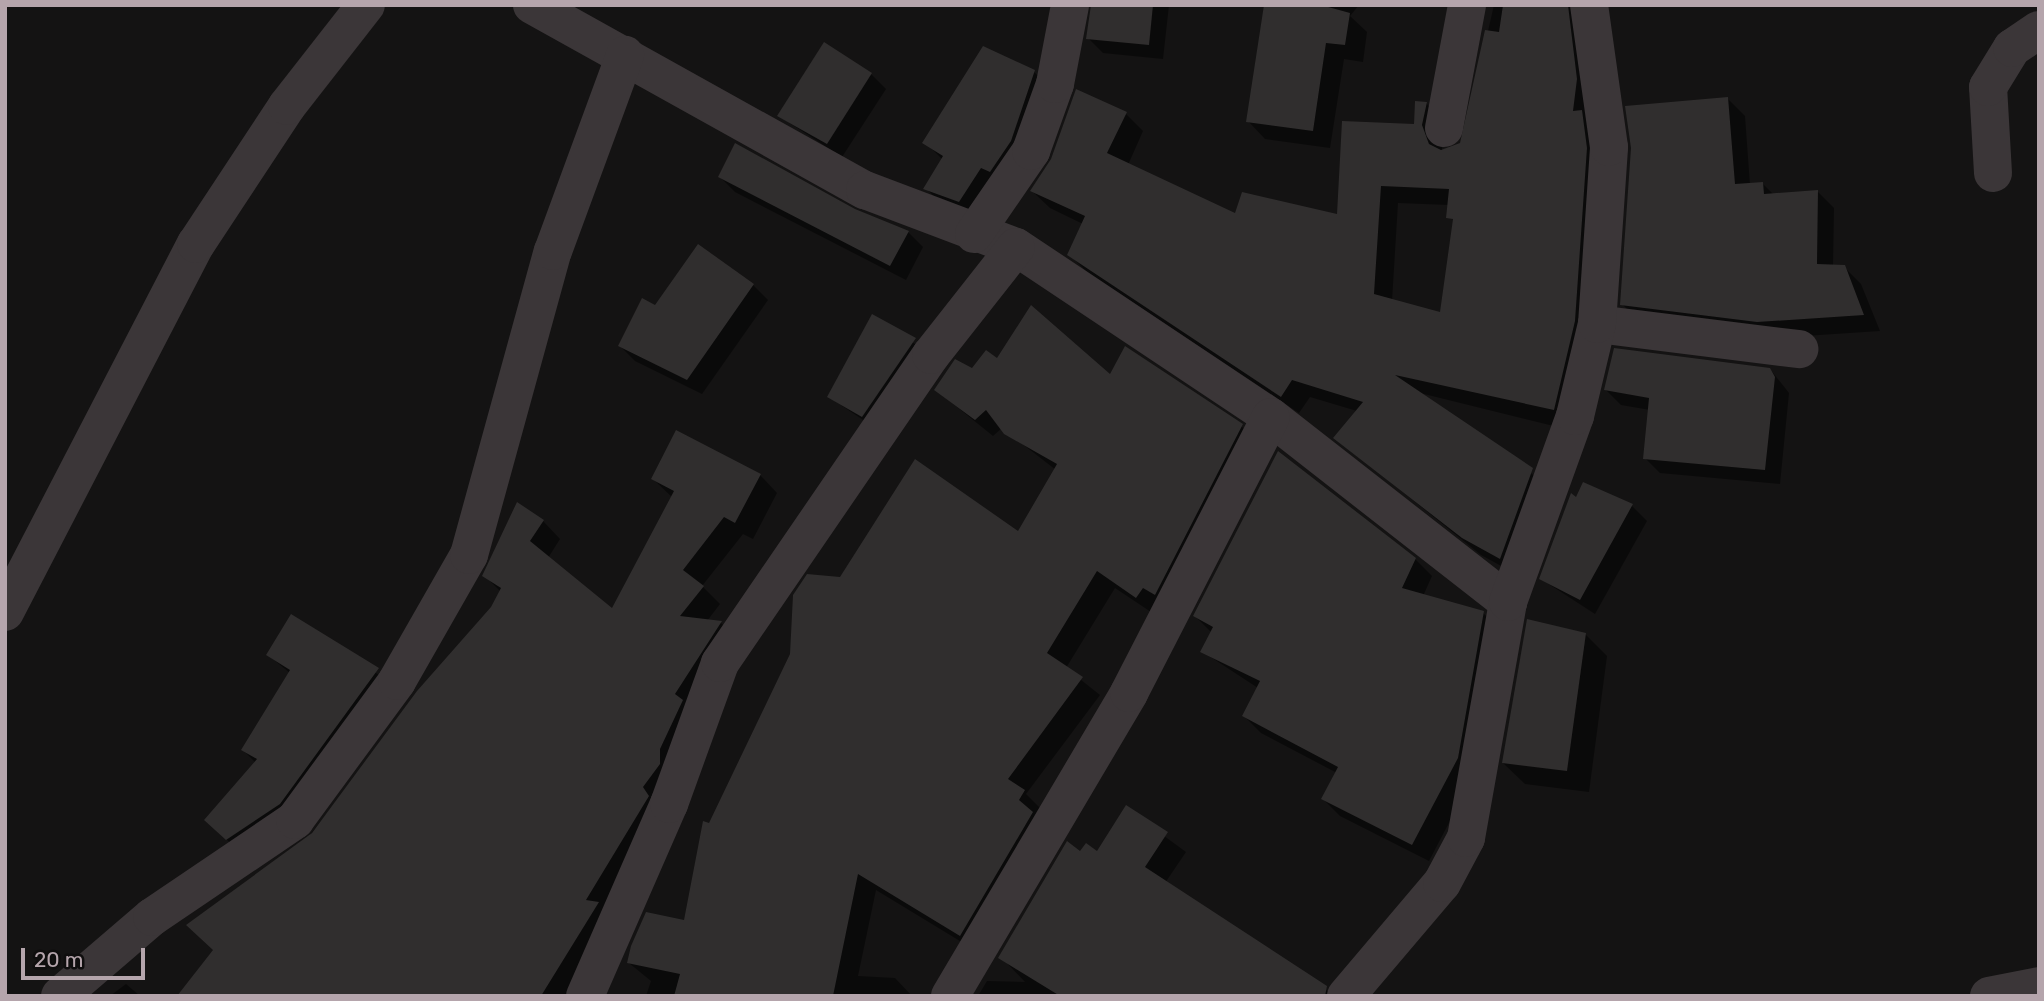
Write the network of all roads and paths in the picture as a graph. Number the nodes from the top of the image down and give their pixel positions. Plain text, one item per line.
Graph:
1 (366, 5) edge
2 (532, 5) edge
3 (1070, 5) edge
4 (1467, 5) edge
5 (1589, 5) edge
6 (2039, 30) edge
7 (625, 55) junction
8 (1444, 128) dead end
9 (1993, 173) dead end
10 (974, 234) junction
11 (1016, 247) junction
12 (1597, 324) junction
13 (1799, 349) dead end
14 (1271, 417) junction
15 (1508, 602) junction
16 (5, 612) edge
17 (2039, 986) edge
18 (60, 996) edge
19 (585, 996) edge
20 (950, 996) edge
21 (1346, 996) edge
22 (1989, 996) edge

1 - 16 street
2 - 7 street
3 - 10 street
4 - 8 street
5 - 12 street
6 - 9 street
7 - 10 street
7 - 18 street
10 - 11 street
11 - 14 street
11 - 19 street
12 - 13 street
12 - 15 street
14 - 15 street
14 - 20 street
15 - 21 street
17 - 22 street

